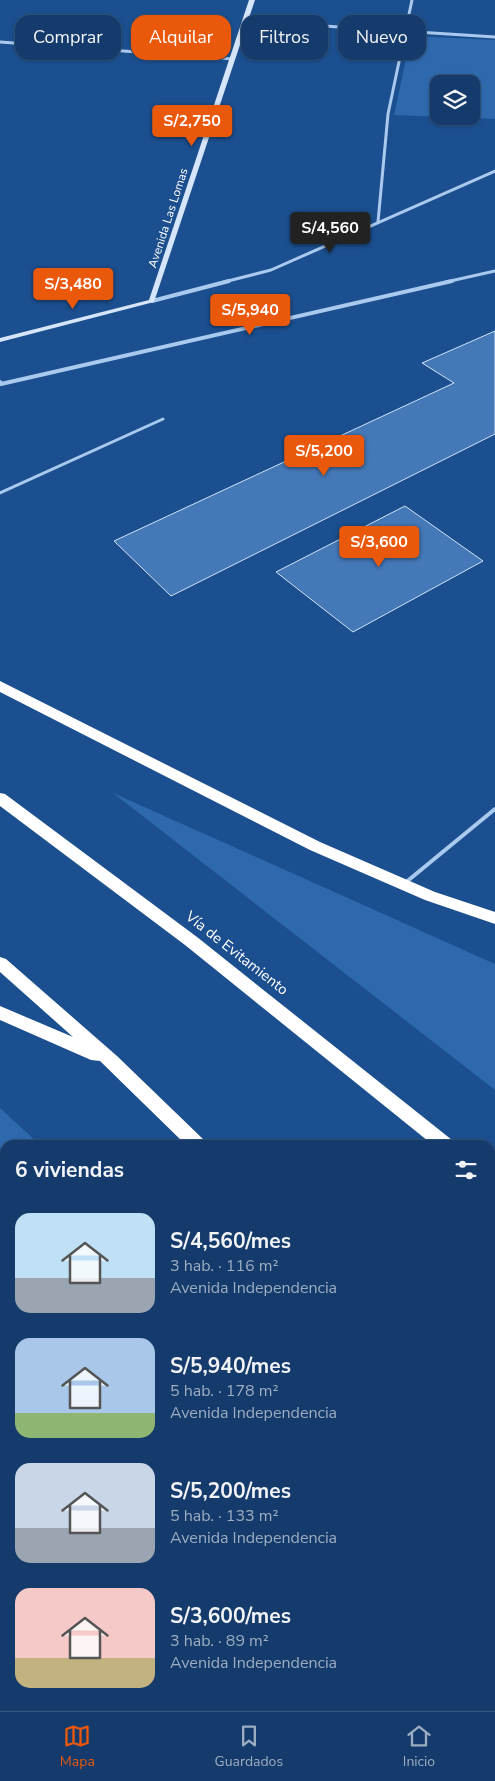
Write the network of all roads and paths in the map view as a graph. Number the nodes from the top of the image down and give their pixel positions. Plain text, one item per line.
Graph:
1 (252, 0) edge
2 (412, 0) edge
3 (247, 15) edge
4 (409, 15) edge
5 (241, 33) edge
6 (426, 33) edge
7 (495, 37) edge
8 (0, 42) edge
9 (232, 59) junction
10 (400, 60) edge
11 (495, 171) edge
12 (378, 222) junction
13 (495, 271) edge
14 (152, 301) junction
15 (0, 340) edge
16 (0, 382) edge
17 (163, 419) dead end
18 (0, 493) edge
19 (0, 686) edge
20 (0, 798) edge
21 (495, 810) edge
22 (403, 884) junction
23 (495, 918) edge
24 (0, 963) edge
25 (0, 1013) edge
26 (111, 1061) junction
27 (193, 1140) edge
28 (440, 1140) edge

1 - 3 main road, Avenida Las Lomas
2 - 4 street
5 - 9 main road, Avenida Las Lomas
6 - 7 street
8 - 9 street
9 - 14 main road, Avenida Las Lomas
10 - 12 street
11 - 12 street
12 - 14 street
13 - 16 street
14 - 15 main road
17 - 18 lane
19 - 22 highway
20 - 28 highway, Vía de Evitamiento
21 - 22 lane
22 - 23 highway
24 - 26 highway
25 - 26 highway
26 - 27 highway

